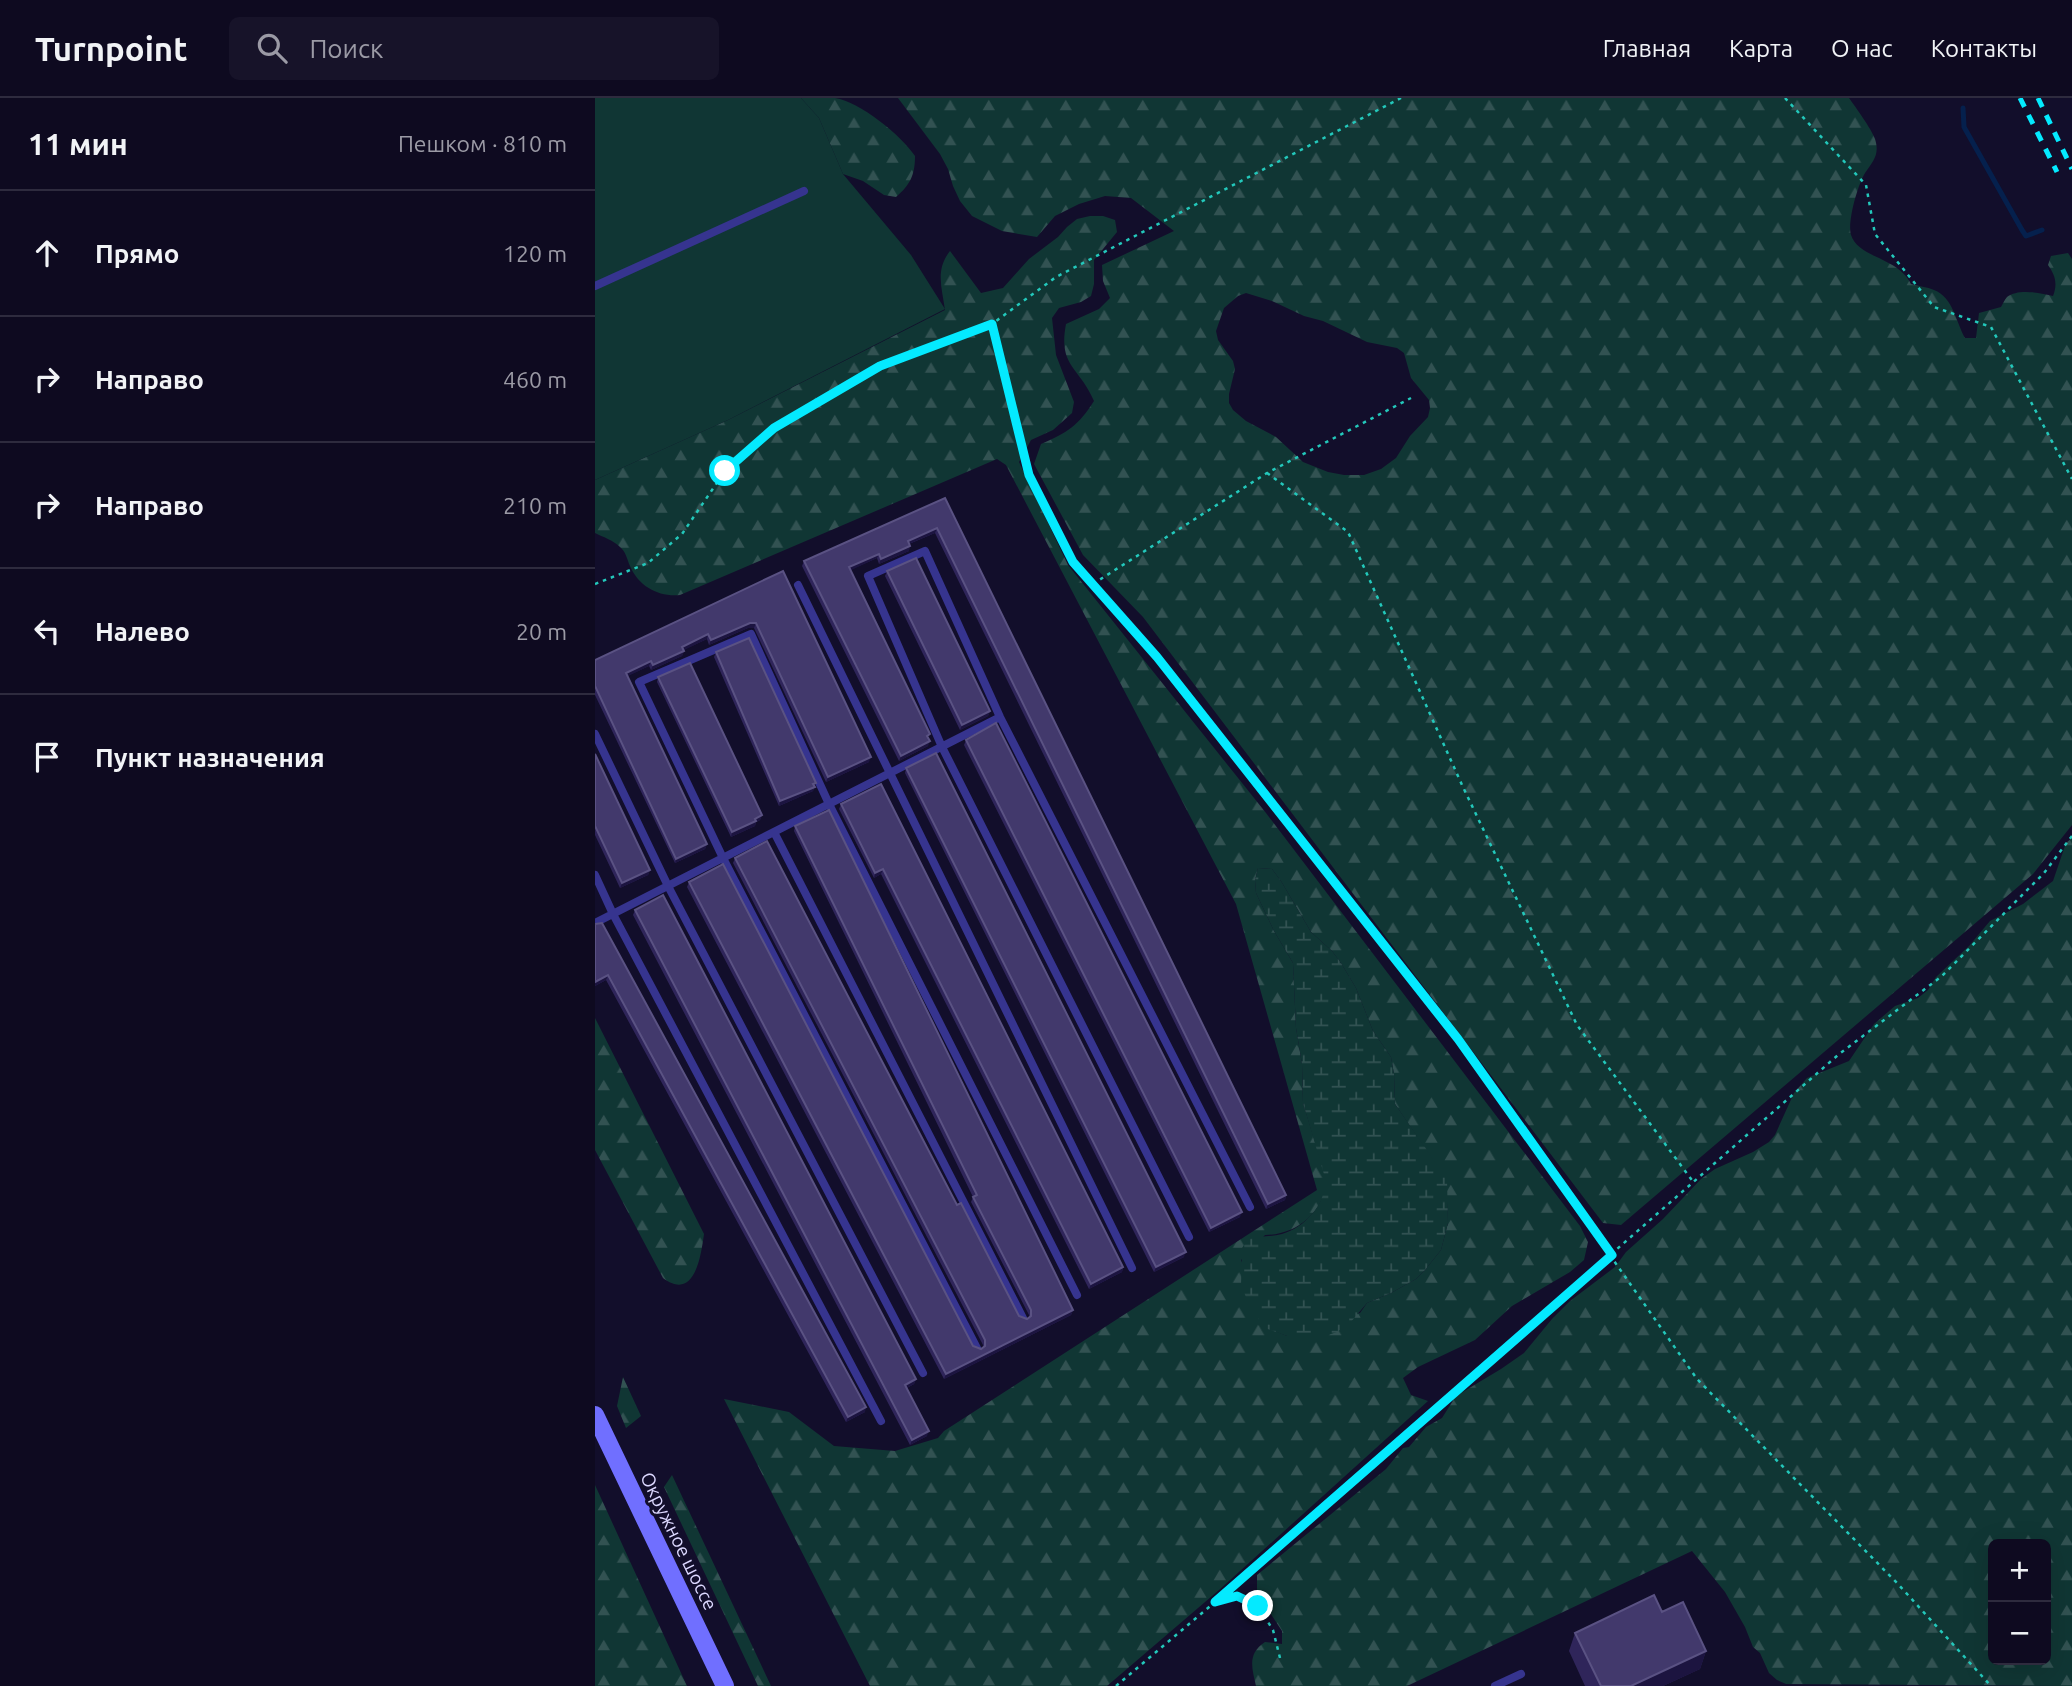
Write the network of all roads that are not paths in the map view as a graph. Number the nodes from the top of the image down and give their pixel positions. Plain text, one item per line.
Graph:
1 (804, 191) dead end
2 (595, 286) edge
3 (798, 585) dead end
4 (1000, 717) junction
5 (595, 734) edge
6 (942, 747) junction
7 (890, 773) junction
8 (829, 804) junction
9 (774, 832) junction
10 (723, 858) junction
11 (595, 875) edge
12 (669, 886) junction
13 (613, 914) junction
14 (595, 923) edge
15 (1251, 1207) dead end
16 (1189, 1237) dead end
17 (1132, 1268) dead end
18 (1077, 1295) dead end
19 (1023, 1318) edge
20 (977, 1348) edge
21 (923, 1373) dead end
22 (595, 1415) edge
23 (881, 1421) dead end
24 (1521, 1674) dead end
25 (725, 1686) edge
26 (1495, 1686) edge

1 - 2 lane
3 - 7 lane
4 - 6 lane
4 - 6 lane
4 - 15 lane
5 - 12 lane
6 - 7 lane
6 - 16 lane
7 - 8 lane
7 - 17 lane
8 - 9 lane
8 - 10 lane
8 - 18 lane
9 - 10 lane
9 - 19 lane
10 - 12 lane
10 - 20 lane
11 - 13 lane
12 - 13 lane
12 - 21 lane
13 - 14 lane
13 - 23 lane
22 - 25 main road, Окружное шоссе
24 - 26 lane

